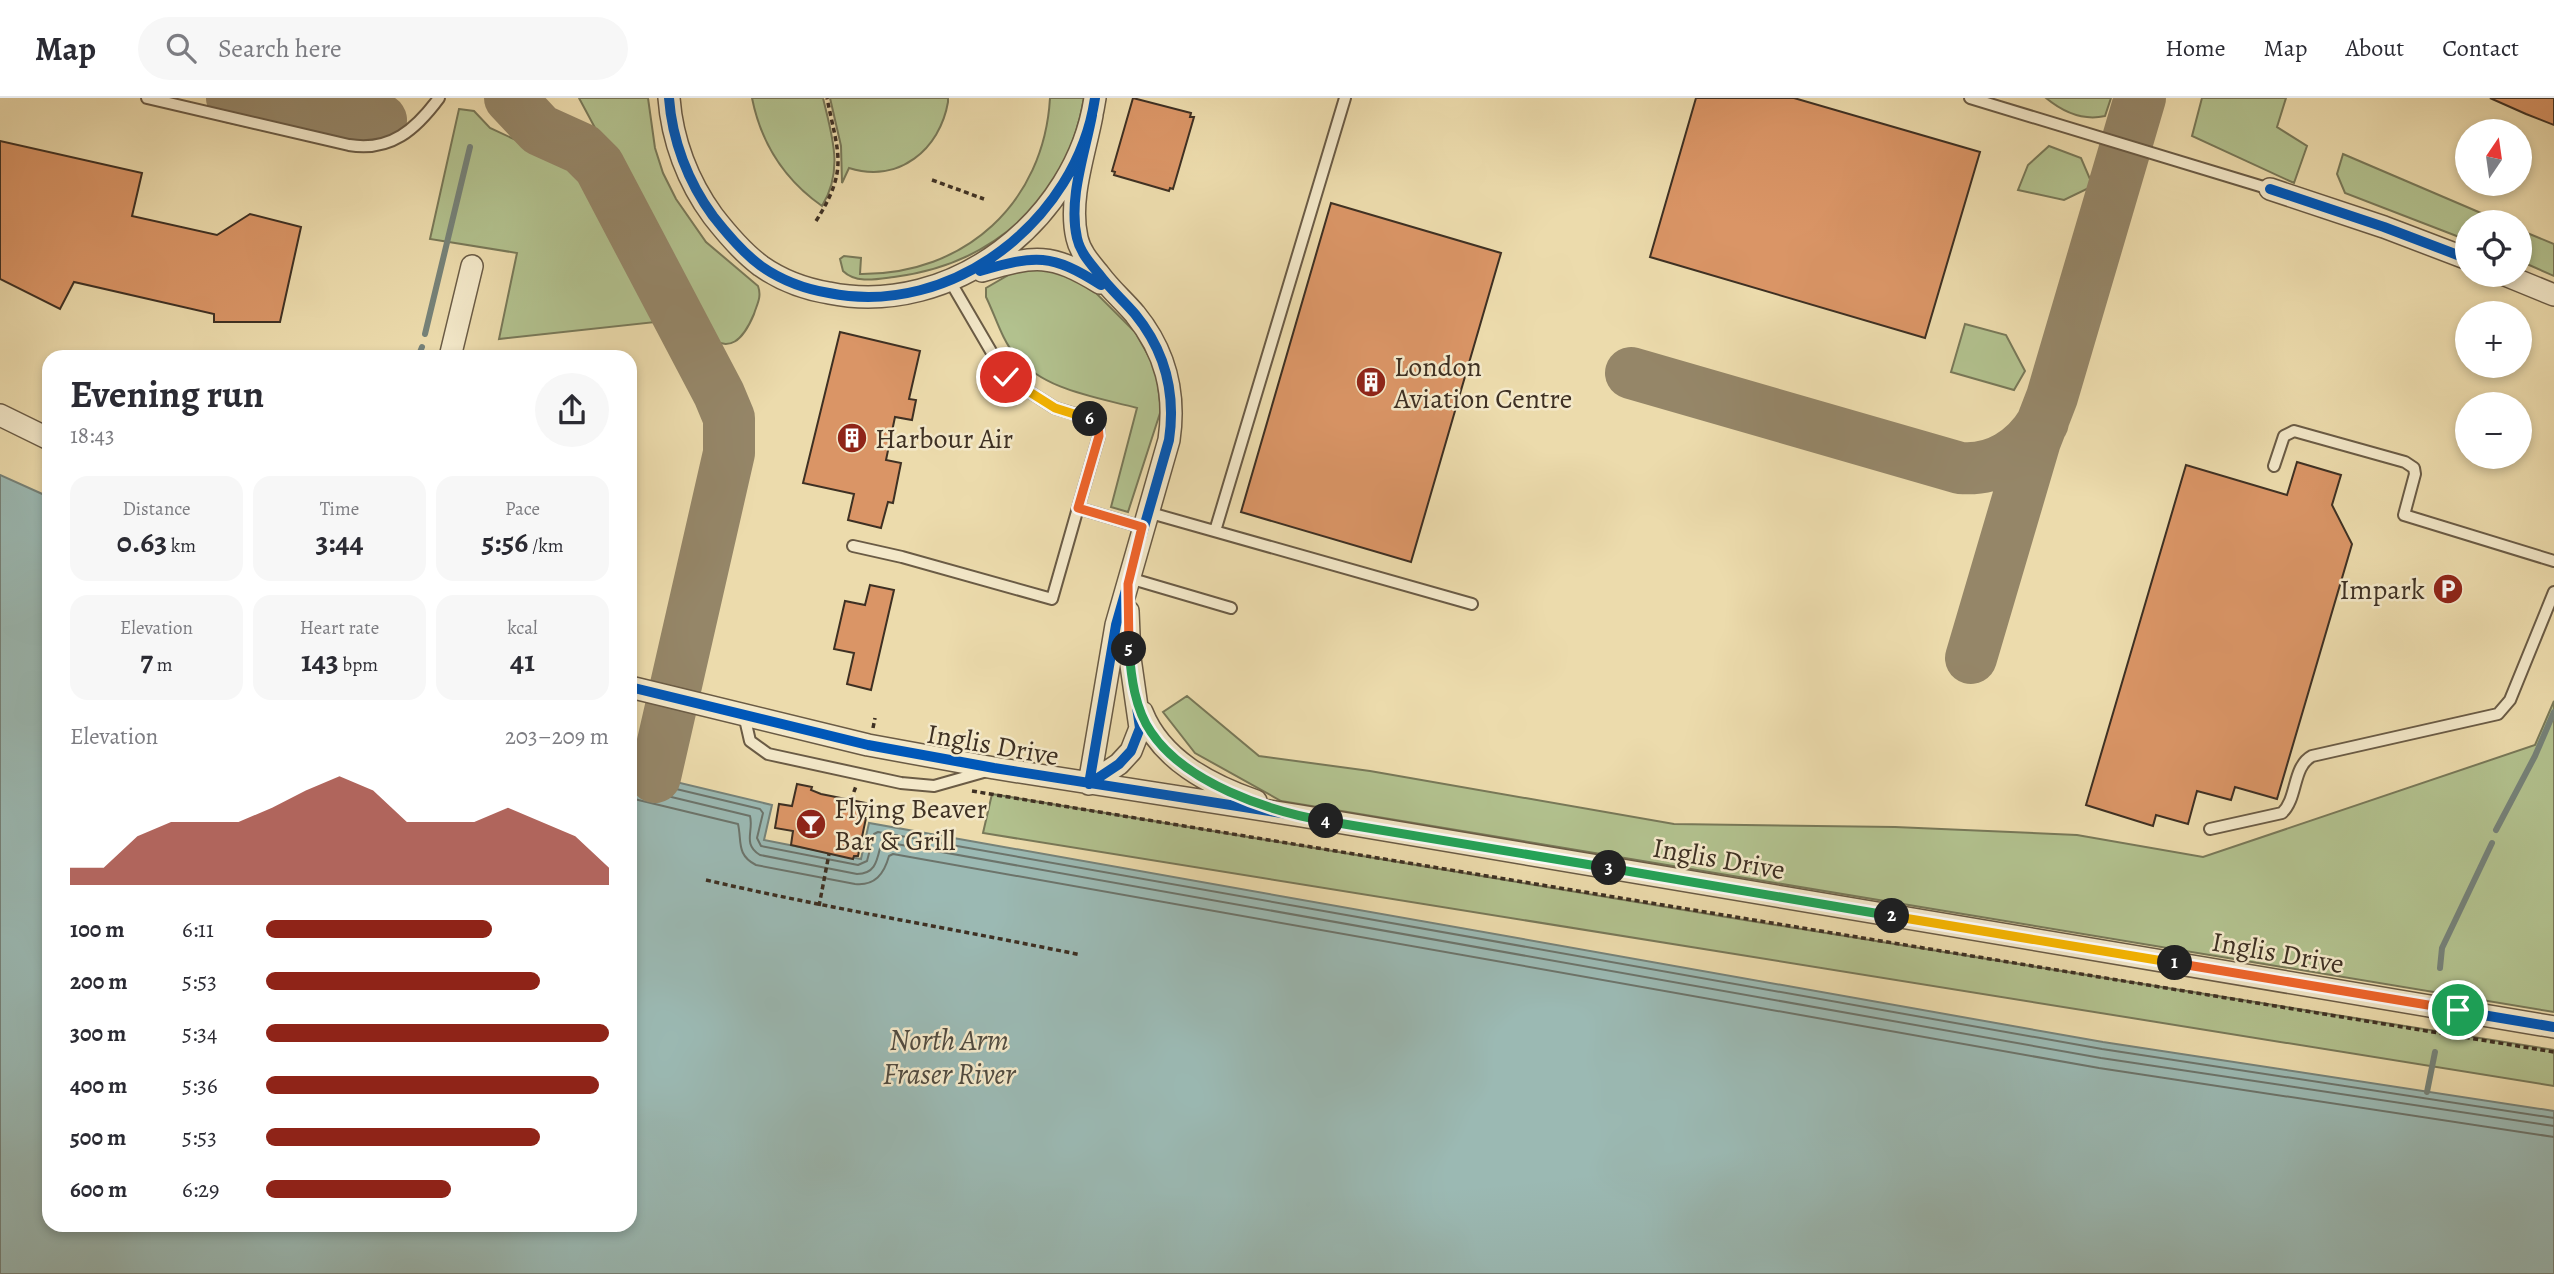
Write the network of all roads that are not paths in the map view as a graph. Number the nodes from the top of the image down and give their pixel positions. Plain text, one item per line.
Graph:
1 (147, 98) edge
2 (439, 98) edge
3 (670, 98) edge
4 (1345, 98) edge
5 (1970, 98) edge
6 (1094, 107) edge
7 (2270, 189) joint
8 (2455, 254) edge
9 (472, 266) dead end
10 (957, 278) junction
11 (2532, 286) edge
12 (1112, 291) junction
13 (2554, 295) edge
14 (452, 350) edge
15 (0, 415) edge
16 (42, 436) edge
17 (2274, 466) dead end
18 (1078, 508) junction
19 (1145, 519) junction
20 (1215, 531) junction
21 (853, 546) dead end
22 (2554, 561) edge
23 (1129, 581) junction
24 (2554, 592) edge
25 (1472, 604) dead end
26 (1231, 608) dead end
27 (637, 689) edge
28 (1138, 700) junction
29 (744, 715) junction
30 (994, 768) junction
31 (1089, 784) junction
32 (1301, 816) junction
33 (2210, 829) dead end
34 (2554, 1027) edge

1 - 2 lane
3 - 10 street
4 - 20 lane
5 - 7 lane
6 - 10 street
6 - 12 street
7 - 8 street
9 - 14 street
10 - 12 street
10 - 18 lane
11 - 13 street
12 - 19 street
15 - 16 street
17 - 22 lane
18 - 19 lane
18 - 21 lane
19 - 20 lane
19 - 23 street
20 - 25 lane
23 - 26 lane
23 - 28 street
23 - 31 street
24 - 33 lane
27 - 29 street, Inglis Drive
28 - 31 street
28 - 32 street
29 - 30 street, Inglis Drive
29 - 30 lane
30 - 31 street, Inglis Drive
31 - 32 street, Inglis Drive
32 - 34 street, Inglis Drive

